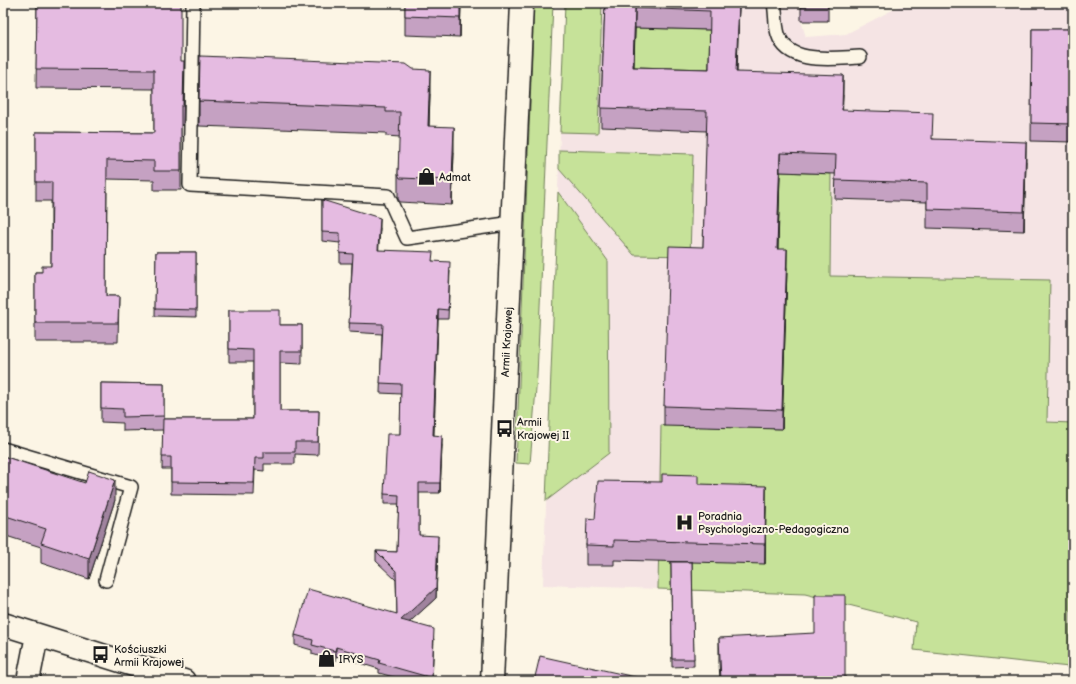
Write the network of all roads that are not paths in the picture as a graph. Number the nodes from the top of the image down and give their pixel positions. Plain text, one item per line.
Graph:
1 (193, 3) edge
2 (522, 3) edge
3 (774, 3) edge
4 (860, 57) dead end
5 (513, 223) junction
6 (3, 449) edge
7 (106, 580) dead end
8 (3, 624) edge
9 (37, 635) junction
10 (28, 681) edge
11 (184, 681) edge
12 (492, 681) edge

1 - 5 lane
2 - 5 street, Armii Krajowej
3 - 4 lane
5 - 12 street, Armii Krajowej
6 - 7 lane
8 - 9 street
9 - 10 street
9 - 11 street

